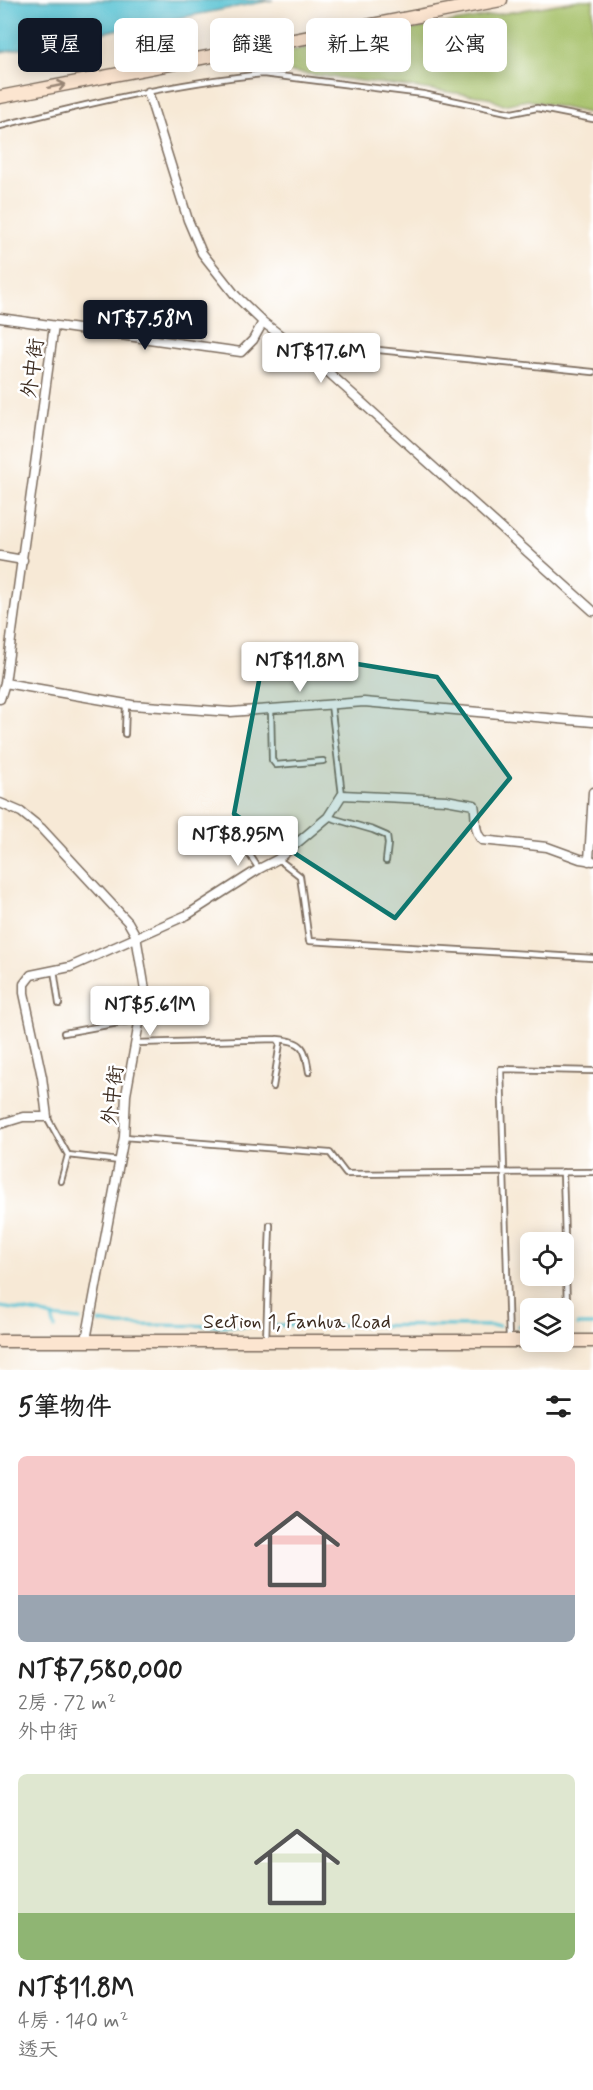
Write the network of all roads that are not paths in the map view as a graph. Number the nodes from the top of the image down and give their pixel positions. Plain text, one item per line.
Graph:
1 (501, 0) edge
2 (148, 92) junction
3 (0, 97) edge
4 (593, 119) edge
5 (0, 126) edge
6 (0, 318) edge
7 (263, 322) junction
8 (54, 326) junction
9 (288, 341) junction
10 (593, 372) edge
11 (0, 556) edge
12 (22, 560) junction
13 (593, 611) edge
14 (5, 683) junction
15 (0, 699) edge
16 (126, 704) junction
17 (331, 704) junction
18 (271, 708) junction
19 (593, 723) edge
20 (125, 734) dead end
21 (323, 761) dead end
22 (593, 792) edge
23 (342, 795) junction
24 (0, 803) edge
25 (328, 817) junction
26 (242, 843) dead end
27 (278, 860) junction
28 (386, 861) dead end
29 (591, 861) edge
30 (259, 869) junction
31 (136, 936) junction
32 (593, 958) edge
33 (54, 970) junction
34 (59, 1004) dead end
35 (140, 1019) junction
36 (64, 1033) dead end
37 (277, 1039) junction
38 (136, 1043) junction
39 (593, 1071) edge
40 (309, 1072) dead end
41 (273, 1087) dead end
42 (47, 1117) junction
43 (0, 1124) edge
44 (124, 1137) junction
45 (68, 1155) junction
46 (120, 1161) junction
47 (563, 1172) junction
48 (593, 1172) edge
49 (504, 1173) junction
50 (61, 1181) dead end
51 (270, 1225) dead end
52 (567, 1298) edge
53 (86, 1340) junction
54 (0, 1341) edge
55 (266, 1341) junction
56 (509, 1341) junction
57 (520, 1341) edge
58 (574, 1341) edge
59 (593, 1341) edge

3 -> 1 main road
2 - 4 lane
2 - 5 lane
2 - 7 street
6 - 8 street, 外中街
7 - 8 street, 外中街
7 - 9 street
8 - 12 street, 外中街
9 - 10 lane
9 - 13 street
11 - 12 street
12 - 14 street, 外中街
14 - 15 street, 外中街
14 - 16 street
16 - 18 street
16 - 20 lane
17 - 18 street
17 - 19 street
17 - 23 lane
18 - 21 lane
22 - 29 street
23 - 25 street
23 - 29 street
24 - 31 street, 外中街
25 - 27 street
25 - 28 lane
26 - 30 lane
27 - 30 street
27 - 32 lane
30 - 31 street
31 - 33 street
31 - 35 street, 外中街
33 - 34 lane
33 - 42 street
35 - 36 lane
35 - 38 street, 外中街
37 - 38 lane
37 - 40 lane
37 - 41 lane
38 - 44 street, 外中街
39 - 49 lane
42 - 43 street
42 - 45 lane
44 - 46 street, 外中街
44 - 49 lane
45 - 46 lane
45 - 50 lane
46 - 53 street, 外中街
47 - 48 lane
47 - 49 lane
47 - 52 lane
49 - 56 lane
51 - 55 lane
53 - 54 main road, Section 1, Fanhua Road
53 - 55 main road, Section 1, Fanhua Road
55 - 56 main road, Section 1, Fanhua Road
56 - 57 main road, Section 1, Fanhua Road
58 - 59 main road, Section 1, Fanhua Road

